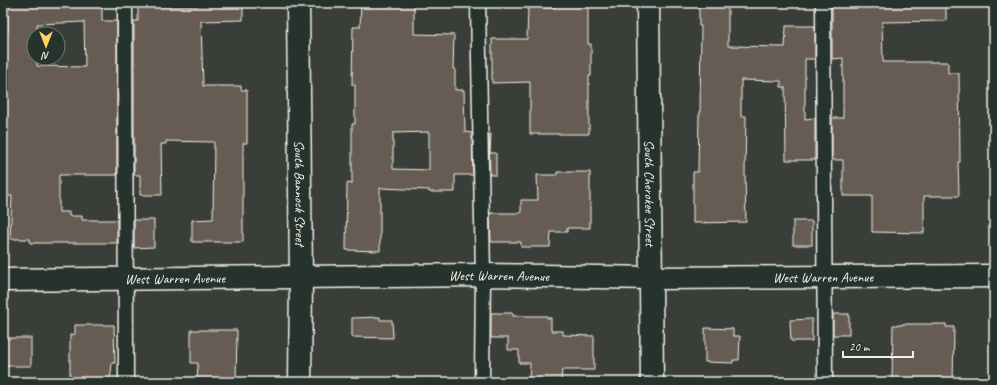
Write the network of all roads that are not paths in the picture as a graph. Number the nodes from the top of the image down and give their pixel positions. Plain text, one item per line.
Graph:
1 (125, 3) edge
2 (298, 3) edge
3 (478, 3) edge
4 (648, 3) edge
5 (823, 3) edge
6 (483, 275) junction
7 (994, 276) edge
8 (824, 277) junction
9 (301, 278) junction
10 (652, 278) junction
11 (126, 279) junction
12 (3, 280) edge
13 (126, 382) edge
14 (300, 382) edge
15 (482, 382) edge
16 (652, 382) edge
17 (824, 382) edge

1 - 11 lane
2 - 9 street, South Bannock Street
3 - 6 lane
4 - 10 street, South Cherokee Street
5 - 8 lane
6 - 9 street, West Warren Avenue
6 - 10 street, West Warren Avenue
6 - 15 lane
7 - 8 street, West Warren Avenue
8 - 10 street, West Warren Avenue
8 - 17 lane
9 - 11 street, West Warren Avenue
9 - 14 street, South Bannock Street
10 - 16 street, South Cherokee Street
11 - 12 street, West Warren Avenue
11 - 13 lane

